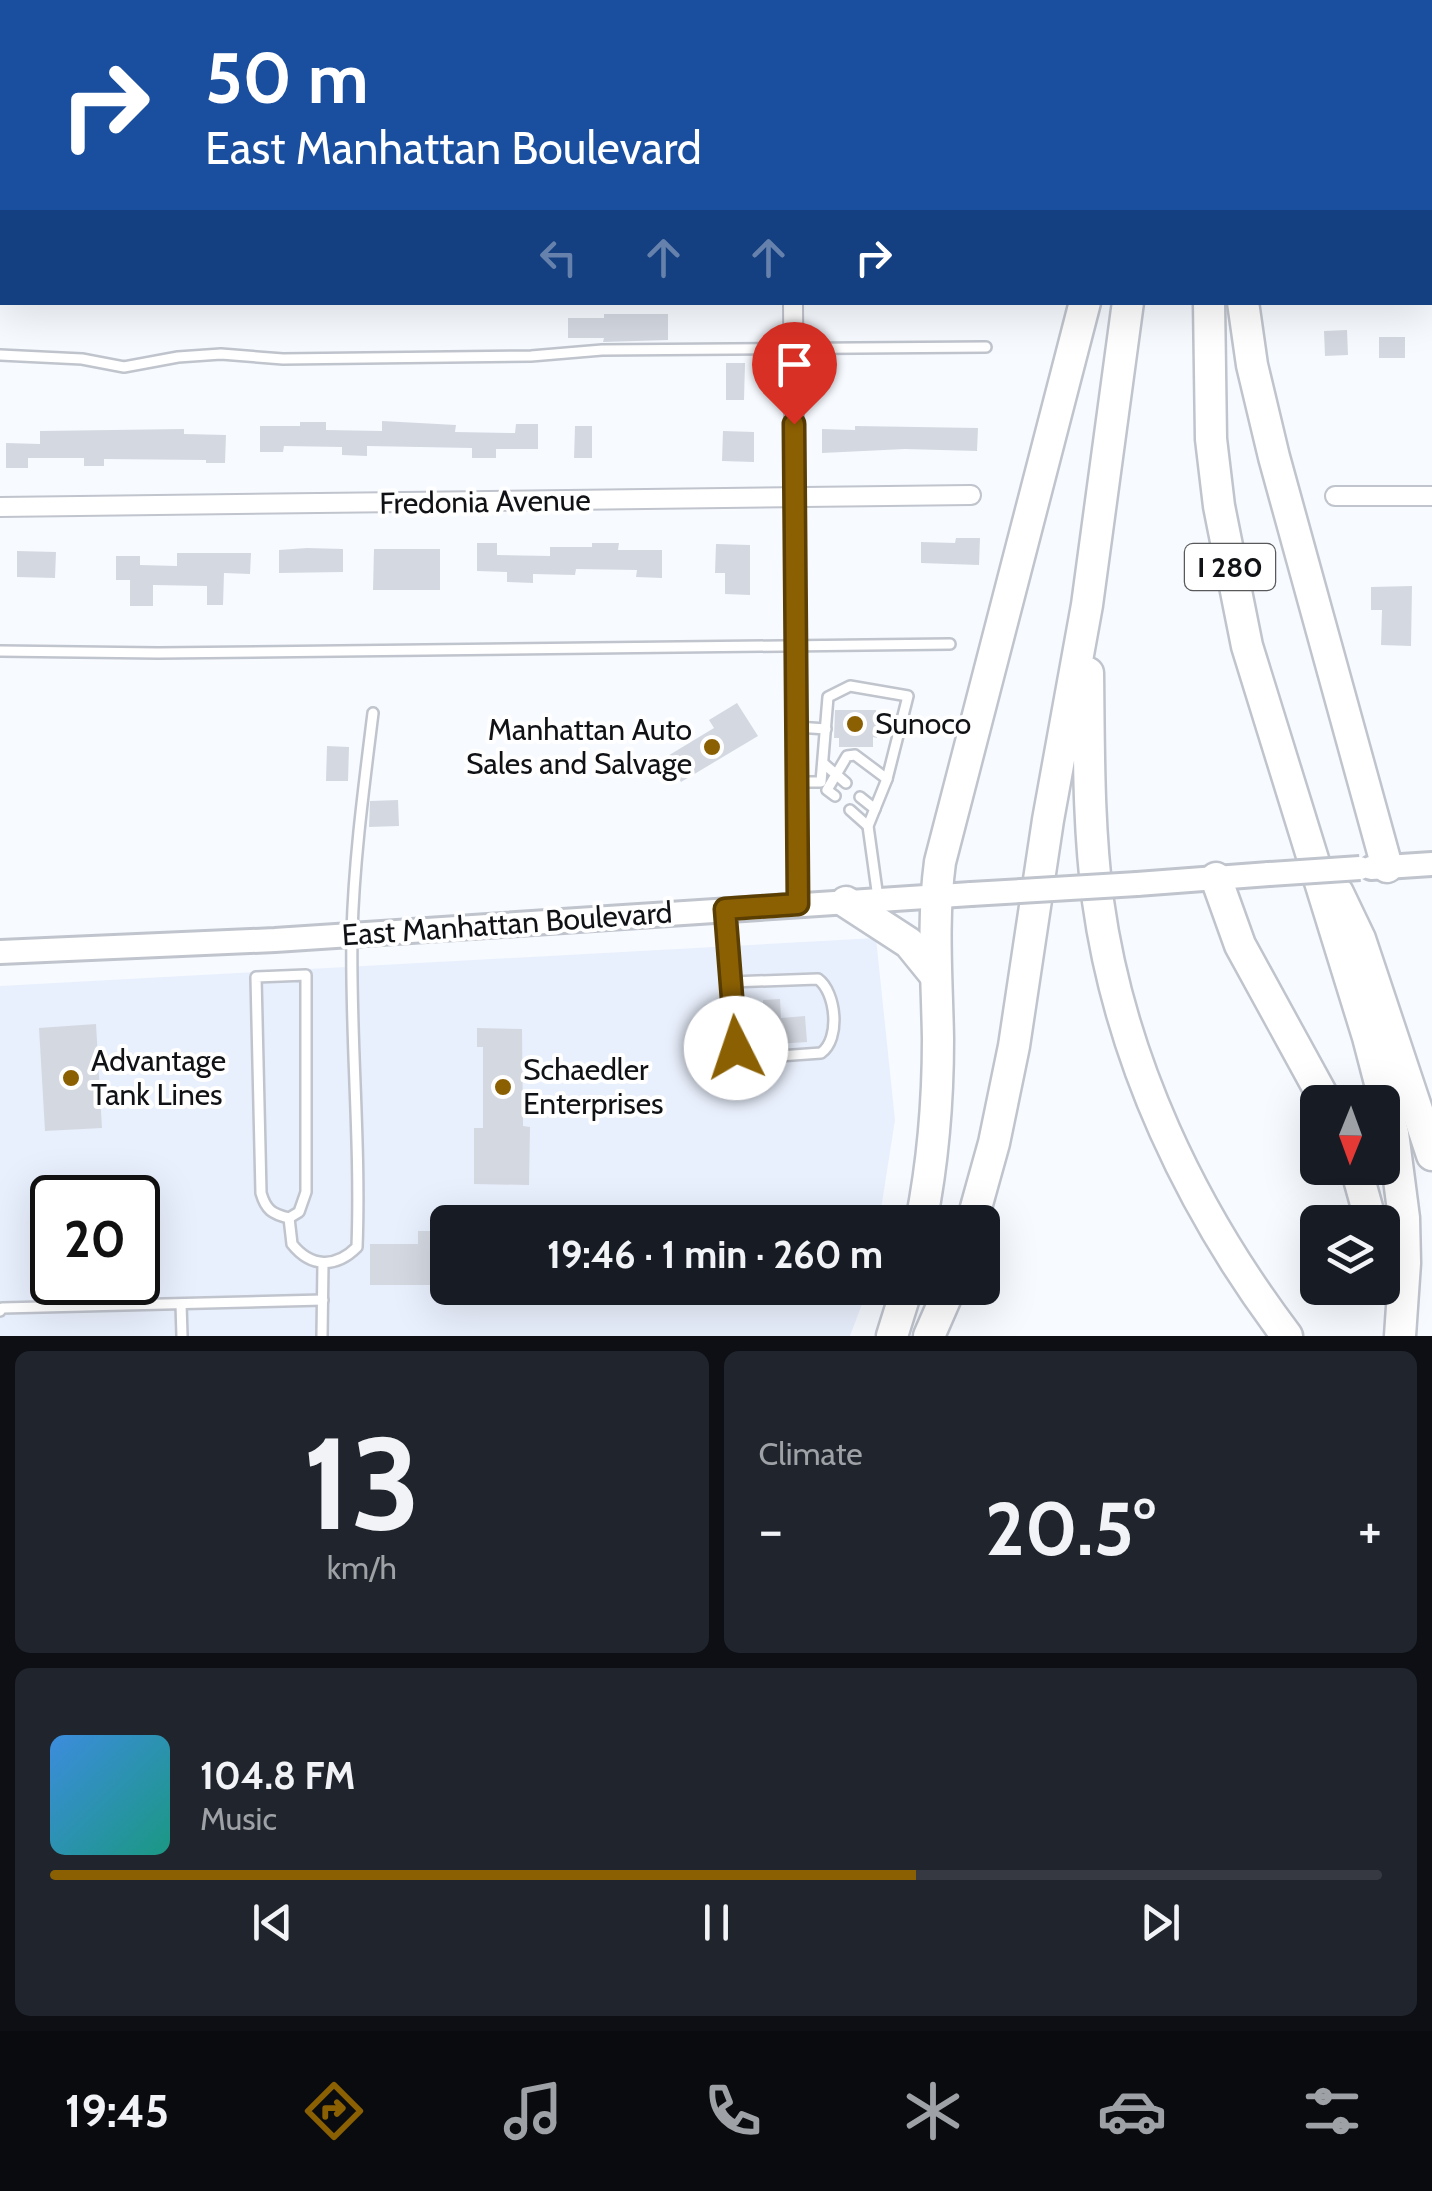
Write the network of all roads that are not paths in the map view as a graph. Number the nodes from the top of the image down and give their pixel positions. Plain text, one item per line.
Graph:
1 (794, 305) edge
2 (1084, 305) edge
3 (1128, 305) edge
4 (1209, 305) edge
5 (1243, 305) edge
6 (986, 347) dead end
7 (794, 349) junction
8 (0, 355) edge
9 (971, 495) dead end
10 (1335, 496) dead end
11 (1432, 496) edge
12 (795, 498) junction
13 (0, 507) edge
14 (1087, 605) junction
15 (950, 644) dead end
16 (796, 646) junction
17 (0, 651) edge
18 (373, 713) dead end
19 (797, 727) junction
20 (826, 728) junction
21 (823, 763) junction
22 (836, 774) junction
23 (887, 778) junction
24 (798, 782) junction
25 (846, 783) dead end
26 (835, 796) dead end
27 (860, 797) dead end
28 (875, 809) junction
29 (850, 810) dead end
30 (1304, 823) junction
31 (868, 826) junction
32 (1432, 864) edge
33 (1374, 867) junction
34 (1216, 878) junction
35 (936, 897) junction
36 (879, 900) junction
37 (846, 902) junction
38 (798, 904) junction
39 (725, 909) junction
40 (352, 934) junction
41 (0, 952) edge
42 (935, 976) junction
43 (731, 982) junction
44 (1317, 1085) edge
45 (1432, 1155) edge
46 (924, 1205) edge
47 (976, 1205) edge
48 (289, 1218) junction
49 (322, 1263) junction
50 (322, 1300) junction
51 (182, 1304) junction
52 (902, 1305) edge
53 (943, 1305) edge
54 (1384, 1305) edge
55 (0, 1310) edge
56 (182, 1336) edge
57 (322, 1336) edge
58 (892, 1336) edge
59 (929, 1336) edge
60 (1287, 1336) edge
61 (1388, 1336) edge
62 (1400, 1336) edge

1 - 7 street
2 - 35 highway
3 - 14 highway
4 - 30 highway, I 280
5 - 33 highway
6 - 7 lane
7 - 8 lane
7 - 12 street
9 - 12 street, Fredonia Avenue
10 - 11 street
12 - 13 street, Fredonia Avenue
12 - 16 street
14 - 47 highway
14 - 60 highway
15 - 16 lane
16 - 17 lane
16 - 19 street
18 - 40 lane
19 - 20 lane
19 - 24 street
20 - 21 lane
20 - 23 lane
21 - 22 lane
21 - 24 lane
22 - 23 lane
22 - 25 lane
22 - 26 lane
23 - 28 lane
24 - 38 street
27 - 28 lane
28 - 31 lane
29 - 31 lane
30 - 45 highway
30 - 62 highway
31 - 36 lane
32 - 33 street, East Manhattan Boulevard
33 - 34 street, East Manhattan Boulevard, bridge
34 - 35 street, East Manhattan Boulevard, bridge
34 - 44 highway
35 - 36 street, East Manhattan Boulevard
35 - 42 highway
36 - 37 street, East Manhattan Boulevard
37 - 38 street, East Manhattan Boulevard
37 - 42 highway
38 - 39 street, East Manhattan Boulevard
39 - 40 street, East Manhattan Boulevard
39 - 43 lane
40 - 41 street, East Manhattan Boulevard
40 - 49 lane
42 - 46 highway
43 - 43 lane
48 - 48 lane
48 - 49 lane
49 - 50 lane
50 - 51 lane
50 - 57 lane
51 - 55 lane
51 - 56 lane
52 - 58 highway
53 - 59 highway
54 - 61 highway

